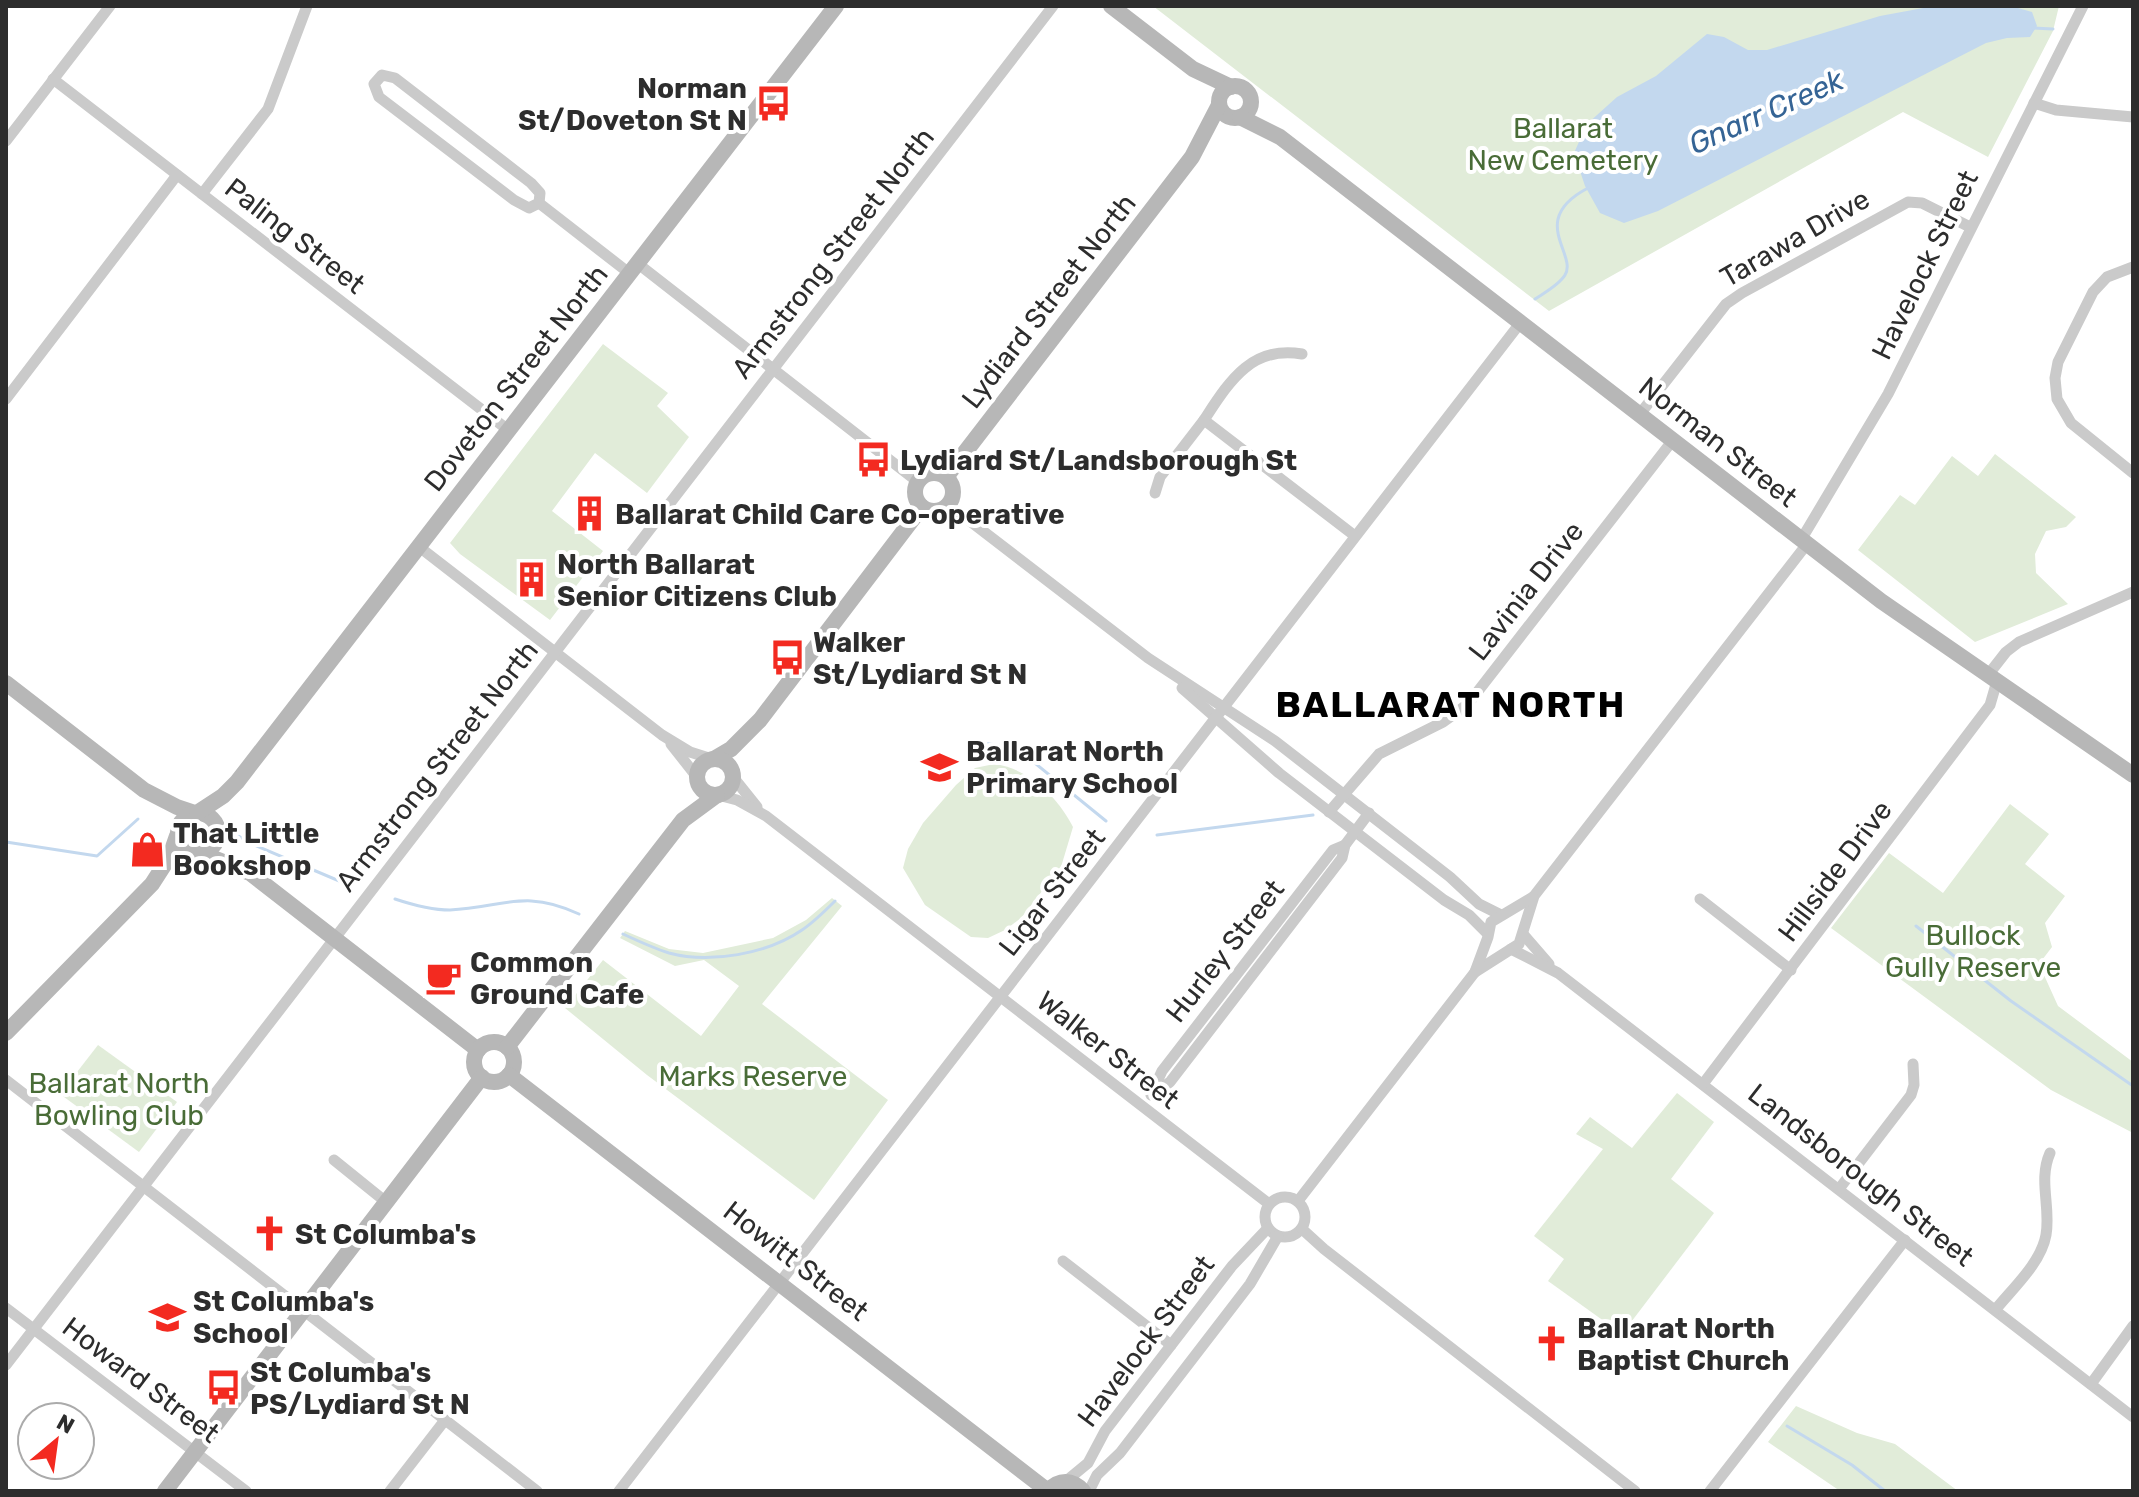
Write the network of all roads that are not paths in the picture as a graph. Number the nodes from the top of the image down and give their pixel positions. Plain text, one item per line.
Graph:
1 (110, 6) edge
2 (307, 6) edge
3 (836, 6) edge
4 (1053, 6) edge
5 (1111, 6) edge
6 (2083, 6) edge
7 (1193, 69) junction
8 (53, 79) junction
9 (1231, 87) junction
10 (1219, 103) junction
11 (2034, 103) junction
12 (1242, 113) junction
13 (2133, 117) edge
14 (6, 141) edge
15 (1192, 157) junction
16 (177, 175) junction
17 (202, 194) junction
18 (539, 203) junction
19 (1970, 227) junction
20 (2133, 267) edge
21 (633, 268) junction
22 (1521, 322) junction
23 (1302, 354) dead end
24 (773, 369) junction
25 (6, 399) edge
26 (1640, 414) junction
27 (1204, 420) junction
28 (508, 430) junction
29 (1673, 440) junction
30 (2133, 473) edge
31 (946, 477) junction
32 (918, 482) junction
33 (1155, 493) dead end
34 (949, 505) junction
35 (922, 507) junction
36 (1355, 536) junction
37 (1804, 542) junction
38 (418, 546) junction
39 (2133, 592) edge
40 (555, 651) junction
41 (1992, 678) junction
42 (6, 683) edge
43 (1220, 713) junction
44 (760, 720) junction
45 (662, 735) junction
46 (713, 759) junction
47 (2133, 775) edge
48 (733, 776) junction
49 (698, 779) junction
50 (237, 782) junction
51 (144, 790) junction
52 (1344, 793) junction
53 (718, 795) junction
54 (1329, 812) junction
55 (196, 813) junction
56 (1369, 813) junction
57 (766, 816) junction
58 (683, 820) junction
59 (1355, 832) junction
60 (218, 833) junction
61 (177, 835) junction
62 (199, 853) junction
63 (250, 873) junction
64 (152, 884) junction
65 (1534, 896) junction
66 (1700, 899) dead end
67 (1503, 915) junction
68 (1523, 932) junction
69 (1488, 935) junction
70 (334, 938) junction
71 (1510, 949) junction
72 (1791, 970) junction
73 (1475, 972) junction
74 (1558, 973) junction
75 (1001, 997) junction
76 (6, 1033) edge
77 (507, 1047) junction
78 (478, 1050) junction
79 (1913, 1064) dead end
80 (509, 1075) junction
81 (482, 1077) junction
82 (6, 1080) edge
83 (1703, 1084) junction
84 (1143, 1107) junction
85 (2050, 1153) dead end
86 (334, 1160) dead end
87 (143, 1186) junction
88 (1839, 1189) junction
89 (1298, 1201) junction
90 (386, 1202) junction
91 (1269, 1204) junction
92 (1268, 1228) junction
93 (1302, 1229) junction
94 (1278, 1236) junction
95 (1905, 1240) junction
96 (1063, 1261) dead end
97 (780, 1282) junction
98 (6, 1308) edge
99 (1996, 1309) junction
100 (303, 1310) junction
101 (2133, 1326) edge
102 (34, 1329) junction
103 (1171, 1345) junction
104 (6, 1365) edge
105 (2091, 1384) junction
106 (2133, 1417) edge
107 (445, 1420) junction
108 (195, 1452) junction
109 (1065, 1482) junction
110 (165, 1491) edge
111 (246, 1491) edge
112 (390, 1491) edge
113 (537, 1491) edge
114 (619, 1491) edge
115 (1048, 1491) edge
116 (1086, 1491) edge
117 (1635, 1491) edge
118 (1710, 1491) edge

1 - 8 street
2 - 17 street
3 - 21 street, Doveton Street North
4 - 24 street, Armstrong Street North
5 - 7 street
6 - 11 street, Havelock Street
7 - 9 street
7 - 10 street
8 - 14 street
8 - 16 street, Paling Street
9 - 10 street
9 - 12 street
10 - 12 street
10 - 15 street, Lydiard Street North
11 - 13 street
11 - 19 street, Havelock Street
12 - 15 street, Lydiard Street North
12 - 22 street, Norman Street
15 - 31 street, Lydiard Street North
16 - 17 street, Paling Street
16 - 25 street
17 - 28 street, Paling Street
18 - 18 street
18 - 21 street
19 - 26 street, Tarawa Drive
19 - 37 street, Havelock Street
20 - 30 street
21 - 24 street
21 - 28 street, Doveton Street North
22 - 26 street, Norman Street
22 - 36 street, Ligar Street
23 - 27 street
24 - 32 street
24 - 40 street, Armstrong Street North
26 - 29 street, Norman Street
27 - 33 street
27 - 36 street
28 - 38 street, Doveton Street North
29 - 37 street, Norman Street
29 - 52 street, Lavinia Drive
31 - 32 street
31 - 34 street
32 - 35 street
34 - 35 street
34 - 43 street
35 - 44 street
36 - 43 street, Ligar Street
37 - 41 street, Norman Street
37 - 65 street, Havelock Street
38 - 40 street
38 - 50 street, Doveton Street North
39 - 41 street, Hillside Drive
40 - 45 street
40 - 70 street, Armstrong Street North
41 - 47 street, Norman Street
41 - 72 street, Hillside Drive
42 - 51 street
43 - 52 street
43 - 54 street
43 - 75 street, Ligar Street
44 - 46 street
44 - 48 street
45 - 46 street
45 - 49 street
46 - 48 street
46 - 49 street
48 - 53 street
48 - 57 street, Walker Street
49 - 53 street
49 - 58 street
50 - 55 street, Doveton Street North
50 - 60 street, Doveton Street North
51 - 55 street
51 - 61 street
52 - 54 street, Lavinia Drive
52 - 56 street
53 - 57 street, Walker Street
53 - 58 street
54 - 59 street
55 - 60 street
55 - 61 street
56 - 59 street, Hurley Street
56 - 67 street
57 - 75 street, Walker Street
58 - 77 street
59 - 69 street
59 - 84 street, Hurley Street
60 - 62 street
60 - 63 street
61 - 62 street
61 - 64 street
62 - 63 street
62 - 64 street
63 - 70 street
64 - 76 street
65 - 67 street, Havelock Street
65 - 68 street, Havelock Street
66 - 72 street
67 - 68 street
67 - 69 street
68 - 71 street
68 - 74 street, Landsborough Street
69 - 71 street
69 - 73 street
70 - 78 street
70 - 87 street, Armstrong Street North
71 - 73 street
71 - 74 street, Landsborough Street
72 - 83 street, Hillside Drive
73 - 89 street
74 - 83 street, Landsborough Street
75 - 84 street, Walker Street
75 - 97 street, Ligar Street
77 - 78 street
77 - 80 street
78 - 81 street
79 - 88 street
80 - 81 street
80 - 97 street, Howitt Street
81 - 90 street
82 - 87 street
83 - 88 street, Landsborough Street
84 - 91 street, Walker Street
85 - 99 street
86 - 90 street
87 - 100 street
87 - 102 street, Armstrong Street North
88 - 95 street, Landsborough Street
89 - 91 street
89 - 93 street
90 - 100 street
91 - 92 street
92 - 94 street
92 - 103 street, Havelock Street
93 - 94 street
93 - 117 street
94 - 116 street, Havelock Street
95 - 99 street, Landsborough Street
95 - 118 street
96 - 103 street
97 - 114 street, Ligar Street
97 - 115 street, Howitt Street
98 - 102 street, Howard Street
99 - 105 street, Landsborough Street
100 - 107 street
100 - 108 street
101 - 105 street
102 - 104 street, Armstrong Street North
102 - 108 street, Howard Street
103 - 109 street, Havelock Street
105 - 106 street, Landsborough Street
107 - 112 street
107 - 113 street
108 - 110 street
108 - 111 street, Howard Street
109 - 115 street
109 - 116 street

